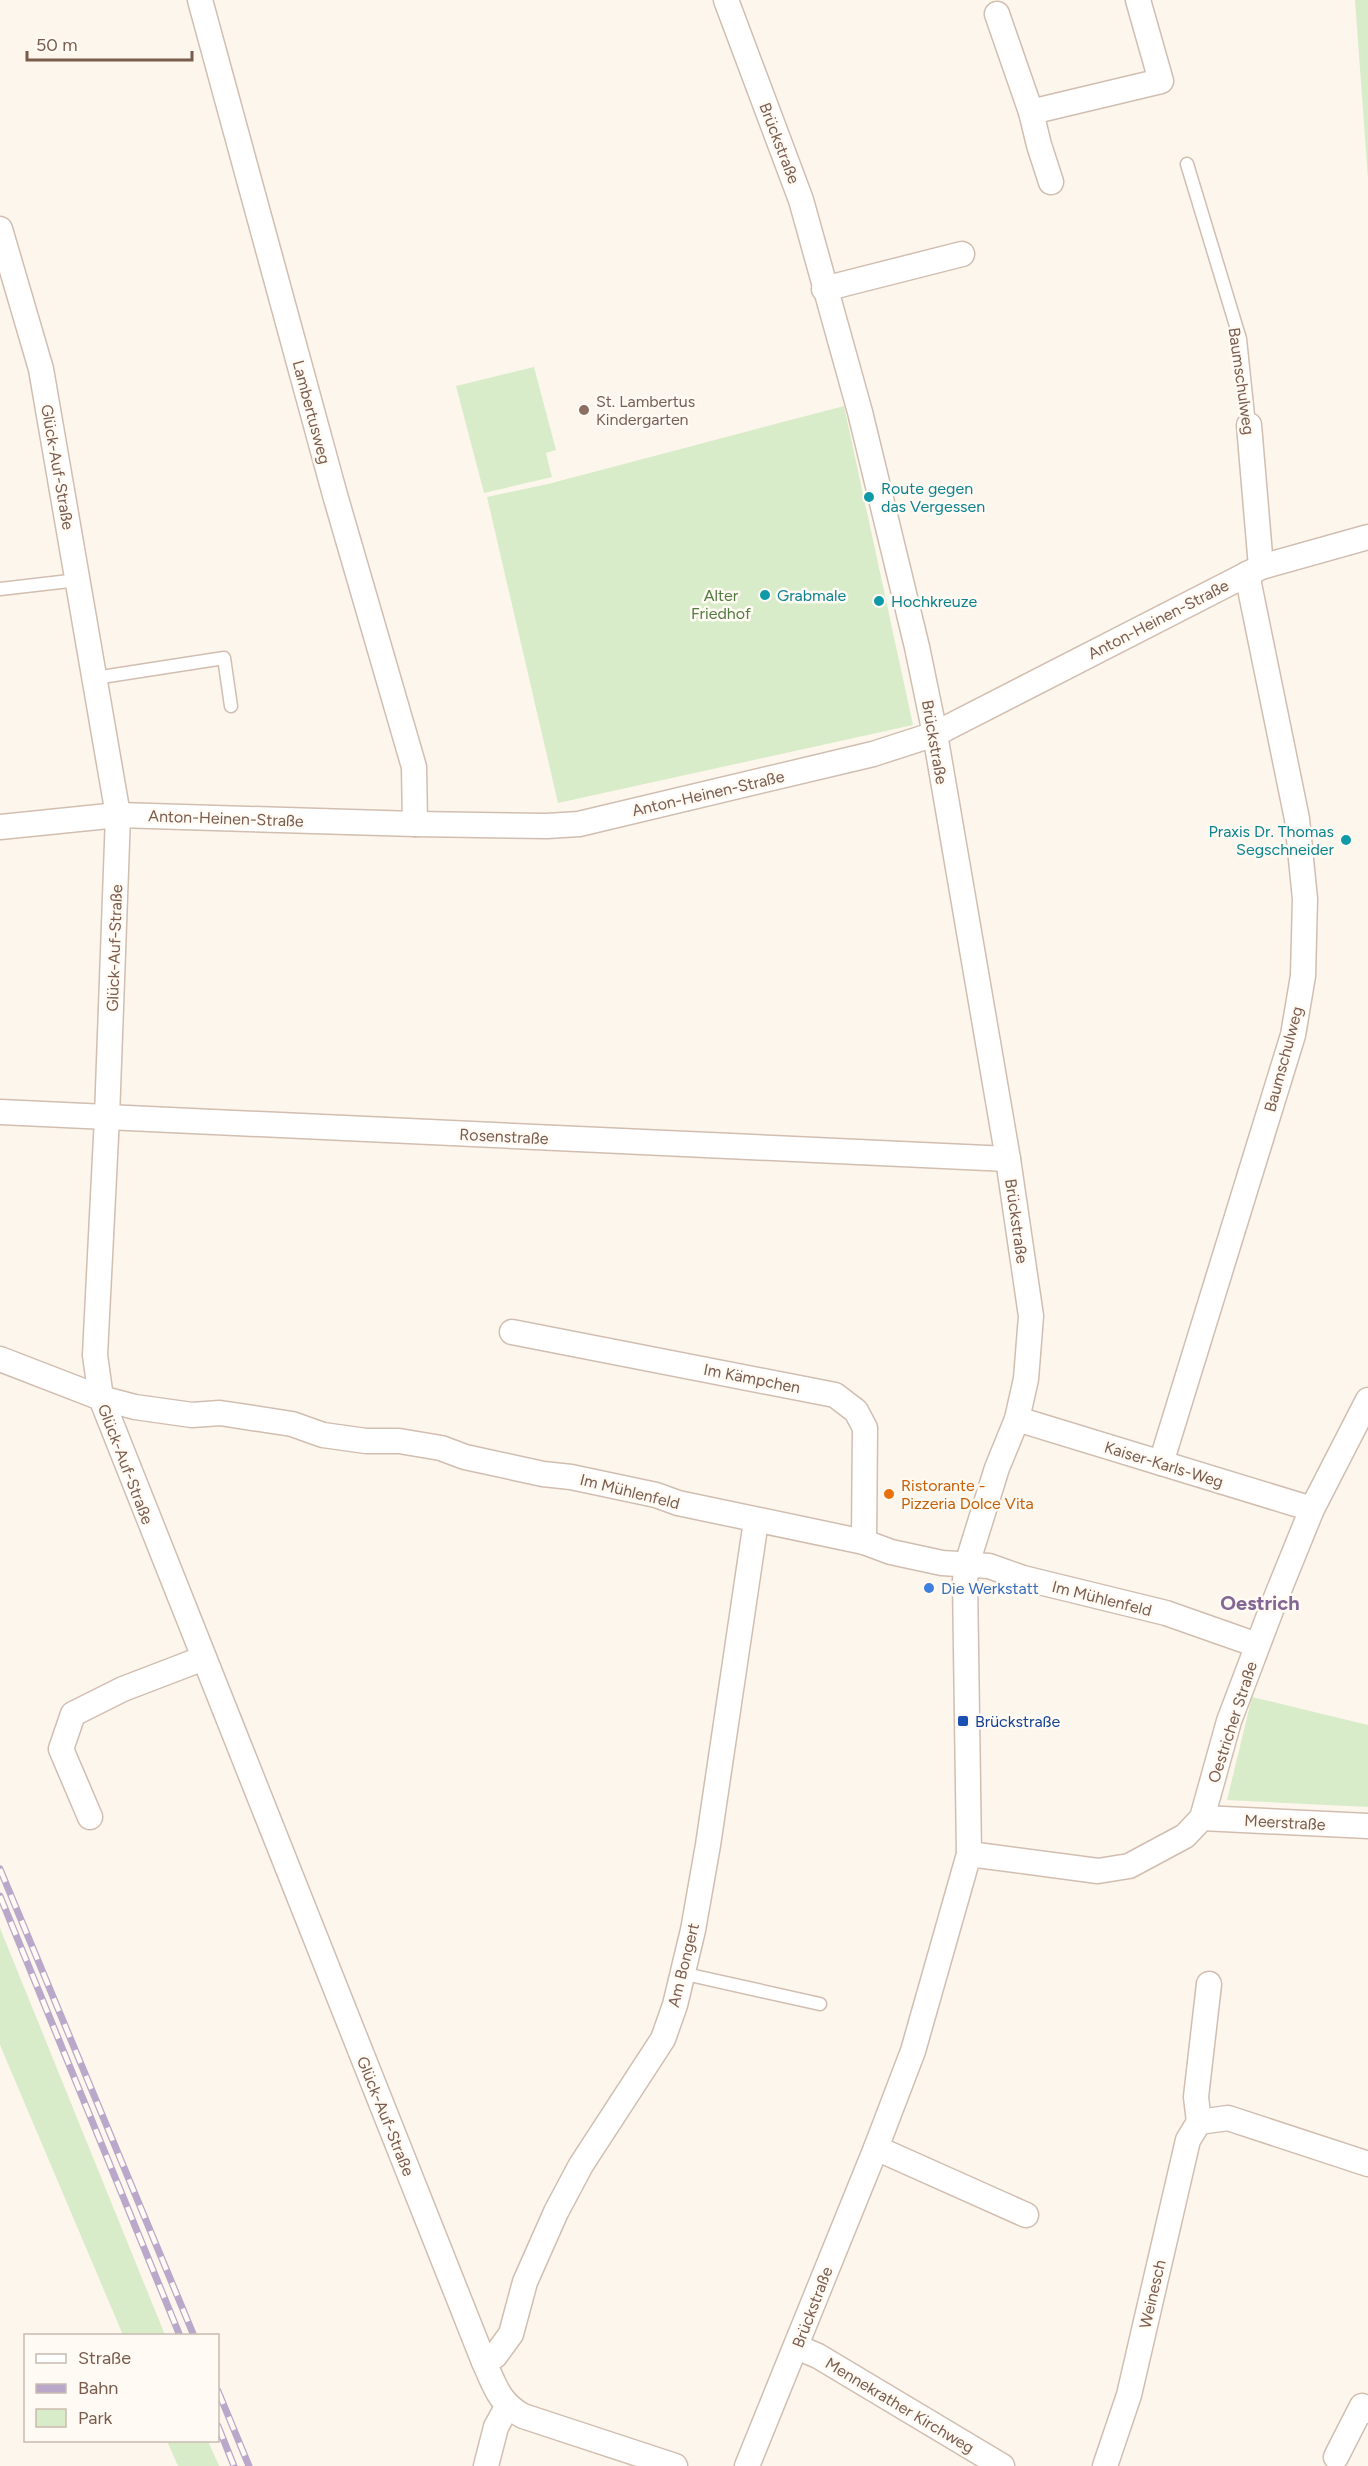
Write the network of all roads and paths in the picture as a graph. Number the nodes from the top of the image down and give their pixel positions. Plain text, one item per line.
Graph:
1 (200, 0) edge
2 (726, 0) edge
3 (1138, 0) edge
4 (997, 15) dead end
5 (1031, 112) junction
6 (1188, 164) dead end
7 (1051, 182) dead end
8 (0, 230) edge
9 (962, 254) dead end
10 (825, 289) junction
11 (1249, 425) joint
12 (1368, 537) edge
13 (1254, 571) junction
14 (78, 580) junction
15 (0, 589) edge
16 (95, 678) junction
17 (231, 706) dead end
18 (934, 734) junction
19 (118, 814) junction
20 (416, 824) junction
21 (0, 827) edge
22 (0, 1112) edge
23 (107, 1117) junction
24 (1008, 1159) junction
25 (512, 1332) dead end
26 (0, 1359) edge
27 (100, 1398) junction
28 (1368, 1400) edge
29 (1017, 1419) junction
30 (1362, 1423) edge
31 (1161, 1463) junction
32 (1312, 1509) junction
33 (756, 1521) junction
34 (864, 1542) junction
35 (967, 1564) junction
36 (1257, 1645) junction
37 (204, 1658) junction
38 (90, 1817) dead end
39 (1202, 1818) junction
40 (1368, 1826) edge
41 (969, 1854) junction
42 (681, 1973) junction
43 (1209, 1984) dead end
44 (820, 2004) dead end
45 (1199, 2122) junction
46 (876, 2148) junction
47 (1368, 2164) edge
48 (1026, 2216) dead end
49 (796, 2347) junction
50 (484, 2362) junction
51 (507, 2407) junction
52 (1368, 2411) edge
53 (1336, 2457) dead end
54 (755, 2463) edge
55 (486, 2466) edge
56 (675, 2466) edge
57 (1002, 2466) edge
58 (1105, 2466) edge

1 - 20 street, Lambertusweg
2 - 10 street, Brückstraße
3 - 5 street
4 - 5 street
5 - 7 street
6 - 11 lane, Baumschulweg
8 - 14 street, Glück-Auf-Straße
9 - 10 street
10 - 18 street, Brückstraße
11 - 13 street, Baumschulweg
12 - 13 street, Anton-Heinen-Straße
13 - 18 street, Anton-Heinen-Straße
13 - 31 street, Baumschulweg
14 - 15 lane
14 - 16 street, Glück-Auf-Straße
16 - 17 lane
16 - 19 street, Glück-Auf-Straße
18 - 20 street, Anton-Heinen-Straße
18 - 24 street, Brückstraße
19 - 20 street, Anton-Heinen-Straße
19 - 21 street, Anton-Heinen-Straße
19 - 23 street, Glück-Auf-Straße
22 - 23 street, Rosenstraße
23 - 24 street, Rosenstraße
23 - 27 street, Glück-Auf-Straße
24 - 29 street, Brückstraße
25 - 34 street, Im Kämpchen
26 - 27 street, Im Mühlenfeld
27 - 33 street, Im Mühlenfeld
27 - 37 street, Glück-Auf-Straße
28 - 30 street, Oestricher Straße
29 - 31 street, Kaiser-Karls-Weg
29 - 35 street, Brückstraße
30 - 32 street, Oestricher Straße
31 - 32 street, Kaiser-Karls-Weg
32 - 36 street, Oestricher Straße
33 - 34 street, Im Mühlenfeld
33 - 42 street, Am Bongert
34 - 35 street, Im Mühlenfeld
35 - 36 street, Im Mühlenfeld
35 - 41 street, Brückstraße
36 - 39 street, Oestricher Straße
37 - 38 street
37 - 50 street, Glück-Auf-Straße
39 - 40 street, Meerstraße
39 - 41 street
41 - 46 street, Brückstraße
42 - 44 lane
42 - 50 street, Am Bongert
43 - 45 street
45 - 47 street
45 - 58 street, Weinesch
46 - 48 street
46 - 49 street, Brückstraße
49 - 54 street, Brückstraße
49 - 57 street, Mennekrather Kirchweg
50 - 51 street, Glück-Auf-Straße
51 - 55 street
51 - 56 street
52 - 53 street

